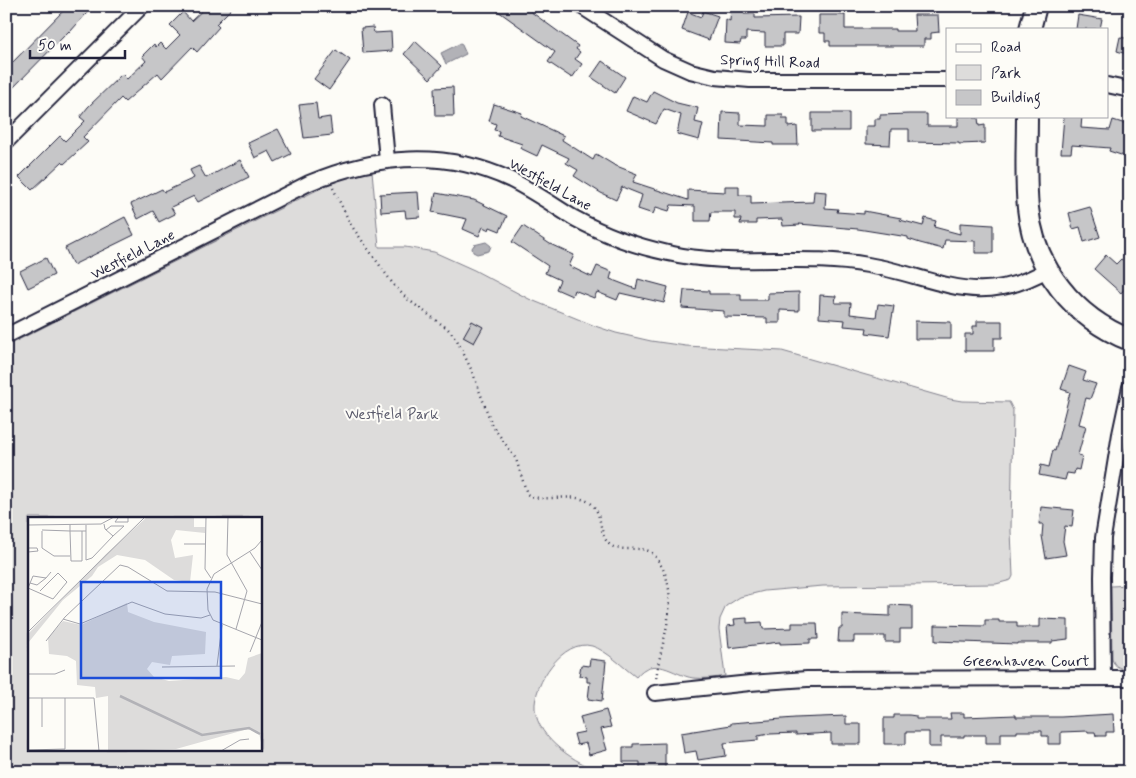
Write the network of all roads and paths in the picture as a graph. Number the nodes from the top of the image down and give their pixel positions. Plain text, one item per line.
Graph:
1 (142, 6) edge
2 (581, 6) edge
3 (1036, 6) edge
4 (1030, 28) edge
5 (946, 80) edge
6 (1108, 85) edge
7 (1130, 90) edge
8 (382, 105) dead end
9 (1027, 118) edge
10 (6, 142) edge
11 (388, 160) junction
12 (327, 175) junction
13 (1047, 270) junction
14 (6, 336) edge
15 (1130, 340) edge
16 (1130, 387) edge
17 (1103, 678) junction
18 (1130, 678) edge
19 (655, 693) joint

1 - 10 street
2 - 5 street, Spring Hill Road
3 - 4 street
6 - 7 street
8 - 11 street
9 - 13 street
11 - 12 street, Westfield Lane
11 - 13 street, Westfield Lane
12 - 14 street, Westfield Lane
12 - 19 path
13 - 15 street
16 - 17 street, Greenhaven Court
17 - 18 street
17 - 19 street, Greenhaven Court

